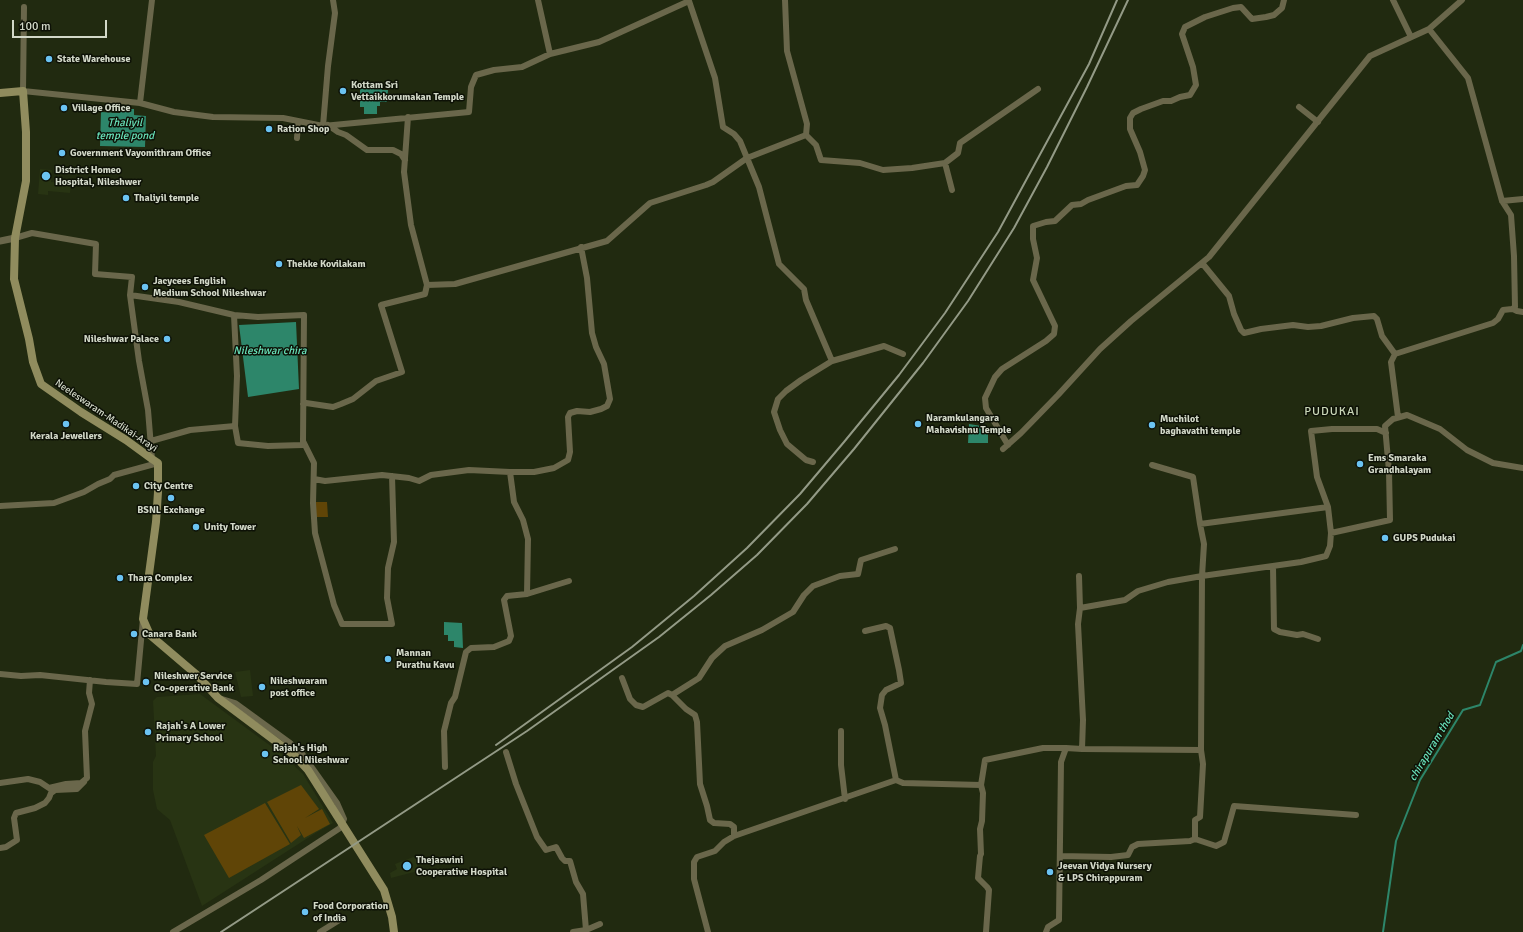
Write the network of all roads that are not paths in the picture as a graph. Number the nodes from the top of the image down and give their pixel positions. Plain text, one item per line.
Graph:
1 (152, 0) edge
2 (333, 0) edge
3 (538, 0) edge
4 (692, 0) edge
5 (785, 0) edge
6 (1284, 0) edge
7 (1393, 0) edge
8 (1462, 0) edge
9 (24, 7) dead end
10 (1429, 29) junction
11 (1411, 37) junction
12 (550, 54) junction
13 (1038, 89) dead end
14 (23, 91) junction
15 (0, 93) edge
16 (140, 102) junction
17 (1299, 107) dead end
18 (408, 117) junction
19 (298, 121) junction
20 (1318, 122) junction
21 (326, 125) junction
22 (806, 135) junction
23 (297, 138) dead end
24 (747, 158) junction
25 (405, 160) junction
26 (945, 163) junction
27 (952, 190) dead end
28 (1523, 200) edge
29 (1502, 201) junction
30 (16, 238) junction
31 (0, 241) edge
32 (580, 248) junction
33 (1202, 263) junction
34 (427, 285) junction
35 (130, 295) junction
36 (1514, 309) junction
37 (1523, 312) edge
38 (234, 315) junction
39 (903, 354) dead end
40 (1395, 354) junction
41 (832, 361) junction
42 (304, 404) junction
43 (1398, 417) junction
44 (235, 426) junction
45 (1386, 432) junction
46 (151, 441) junction
47 (303, 441) junction
48 (155, 461) junction
49 (813, 462) dead end
50 (1152, 465) dead end
51 (1523, 468) edge
52 (510, 472) junction
53 (392, 476) junction
54 (314, 479) junction
55 (0, 506) edge
56 (1328, 507) junction
57 (1200, 524) junction
58 (1331, 533) junction
59 (895, 549) dead end
60 (1273, 567) junction
61 (1079, 576) dead end
62 (1202, 576) junction
63 (569, 581) dead end
64 (527, 594) junction
65 (1080, 608) junction
66 (143, 619) junction
67 (865, 631) dead end
68 (1318, 639) dead end
69 (0, 674) edge
70 (622, 678) dead end
71 (90, 680) junction
72 (672, 695) junction
73 (218, 698) junction
74 (840, 731) dead end
75 (1066, 748) junction
76 (1082, 749) junction
77 (1201, 750) junction
78 (506, 752) dead end
79 (445, 767) dead end
80 (85, 779) junction
81 (896, 780) junction
82 (0, 783) edge
83 (981, 785) junction
84 (845, 799) junction
85 (1356, 816) dead end
86 (734, 836) junction
87 (1196, 839) junction
88 (0, 848) edge
89 (1060, 856) junction
90 (341, 919) dead end
91 (600, 924) dead end
92 (586, 930) junction
93 (173, 932) edge
94 (320, 932) edge
95 (394, 932) edge
96 (573, 932) edge
97 (708, 932) edge
98 (986, 932) edge
99 (1046, 932) edge

1 - 16 street
2 - 21 street
3 - 12 street
4 - 12 street
4 - 24 street
5 - 22 street
6 - 33 street
7 - 11 street
8 - 10 street
9 - 14 street
10 - 11 street
10 - 29 street
11 - 20 street
12 - 18 street
13 - 26 street
14 - 15 main road
14 - 16 street
14 - 30 main road, Neeleswaram-Madikai-Arayi
16 - 19 street
17 - 20 street
18 - 21 street
18 - 25 street
19 - 21 street
19 - 23 street
20 - 33 street
21 - 25 street
22 - 24 street
22 - 26 street
24 - 32 street
24 - 41 street
25 - 34 street
26 - 27 street
28 - 29 street
29 - 36 street
30 - 31 street
30 - 35 street
30 - 48 main road, Neeleswaram-Madikai-Arayi
32 - 34 street
32 - 52 street
33 - 40 street
34 - 42 street
35 - 38 street
35 - 46 street
36 - 37 street
36 - 40 street
38 - 42 street
38 - 44 street
39 - 41 street
40 - 43 street
41 - 49 street
42 - 47 street
43 - 45 street
43 - 51 street
44 - 46 street
44 - 47 street
45 - 56 street
45 - 58 street
46 - 48 street
47 - 54 street
48 - 55 street
48 - 66 main road, Neeleswaram-Madikai-Arayi
50 - 57 street
52 - 53 street
52 - 64 street
53 - 54 street
53 - 54 street
56 - 57 street
56 - 58 street
57 - 62 street
58 - 60 street
59 - 72 street
60 - 62 street
60 - 68 street
61 - 65 street
62 - 65 street
62 - 77 street
63 - 64 street
64 - 79 street
65 - 76 street
66 - 71 street
66 - 73 main road
67 - 81 street
69 - 71 street
70 - 72 street
71 - 80 street
72 - 86 street
73 - 93 street
73 - 95 main road
74 - 84 street
75 - 76 street
75 - 83 street
75 - 89 street
76 - 77 street
77 - 87 street
78 - 92 street
80 - 82 street
80 - 88 street
81 - 83 street
81 - 84 street
83 - 98 street
84 - 86 street
85 - 87 street
86 - 97 street
87 - 89 street
89 - 99 street
90 - 94 street
91 - 92 street
92 - 96 street

